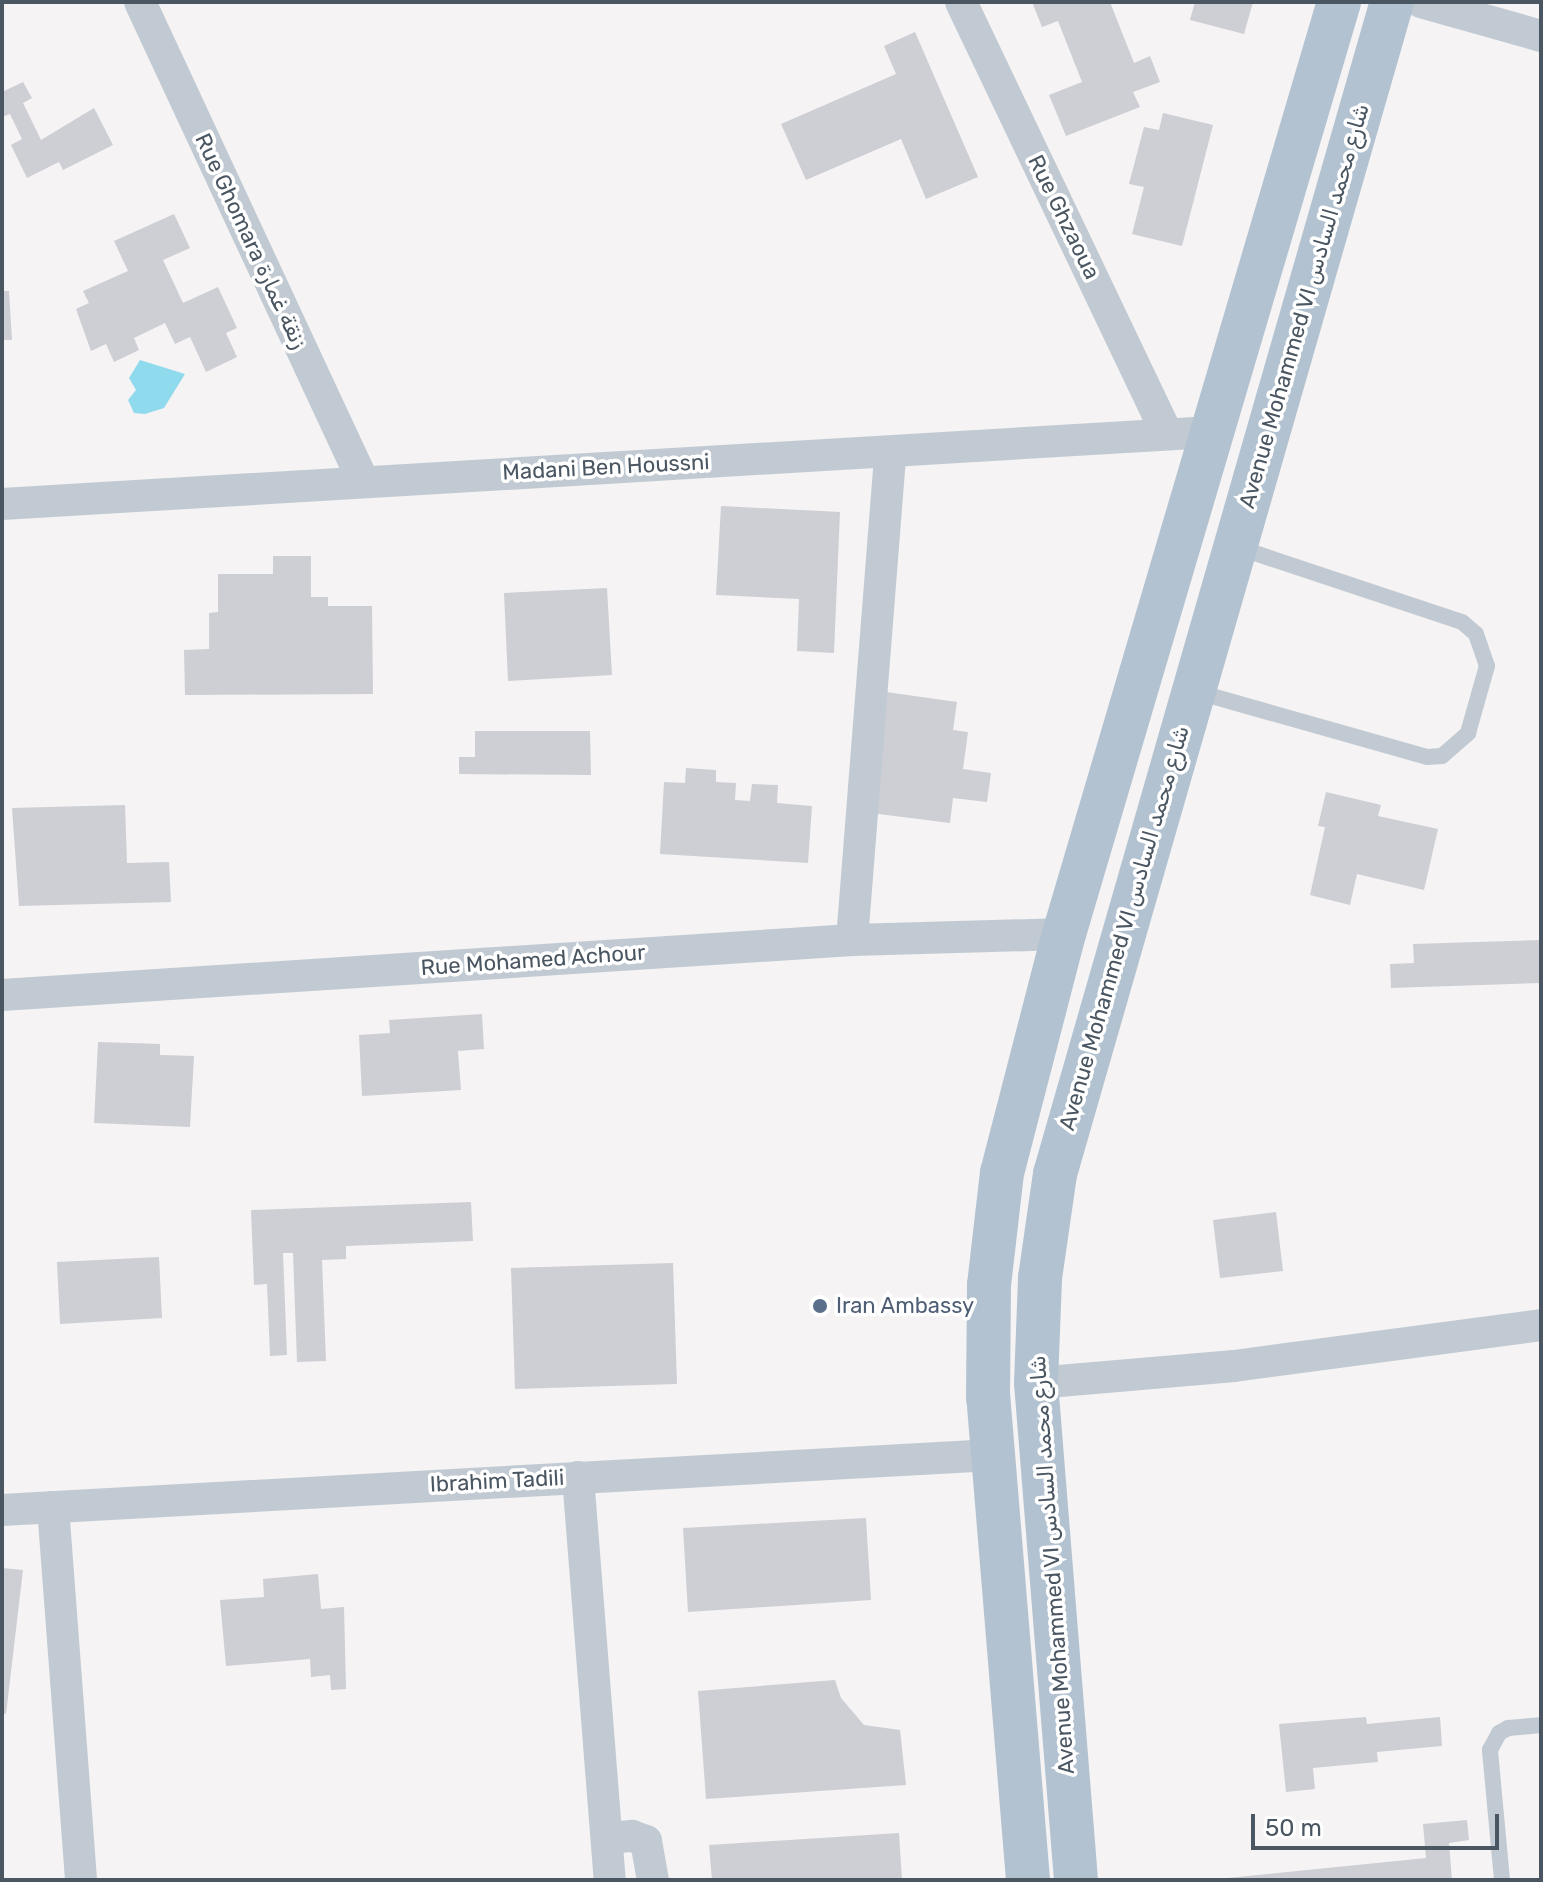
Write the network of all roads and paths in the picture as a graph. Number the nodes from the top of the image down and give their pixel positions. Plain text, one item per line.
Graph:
1 (140, 2) edge
2 (961, 2) edge
3 (1339, 2) edge
4 (1392, 2) edge
5 (1421, 2) edge
6 (1541, 36) edge
7 (1166, 432) junction
8 (1211, 432) junction
9 (890, 453) junction
10 (362, 479) junction
11 (2, 504) edge
12 (1235, 546) junction
13 (1192, 690) junction
14 (1064, 934) junction
15 (852, 940) junction
16 (2, 995) edge
17 (1541, 1325) edge
18 (1036, 1383) junction
19 (992, 1455) junction
20 (578, 1477) junction
21 (53, 1507) junction
22 (2, 1510) edge
23 (1541, 1725) edge
24 (607, 1838) junction
25 (81, 1880) edge
26 (610, 1880) edge
27 (653, 1880) edge
28 (1028, 1880) edge
29 (1076, 1880) edge
30 (1502, 1880) edge

1 - 10 street, Rue Ghomara زنقة غمارة
2 - 7 street, Rue Ghzaoua
3 - 8 main road
4 - 12 main road, Avenue Mohammed VI شارع محمد السادس
5 - 6 street
7 - 8 street, Madani Ben Houssni
7 - 9 street, Madani Ben Houssni
8 - 14 main road
9 - 10 street, Madani Ben Houssni
9 - 15 street
10 - 11 street, Madani Ben Houssni
12 - 13 main road, Avenue Mohammed VI شارع محمد السادس
12 - 13 lane
13 - 18 main road, Avenue Mohammed VI شارع محمد السادس
14 - 15 street, Rue Mohamed Achour
14 - 19 main road
15 - 16 street, Rue Mohamed Achour
17 - 18 street
18 - 29 main road, Avenue Mohammed VI شارع محمد السادس
19 - 20 street, Ibrahim Tadili
19 - 28 main road
20 - 21 street, Ibrahim Tadili
20 - 24 street
21 - 22 street, Ibrahim Tadili
21 - 25 street
23 - 30 lane
24 - 26 street
24 - 27 street

